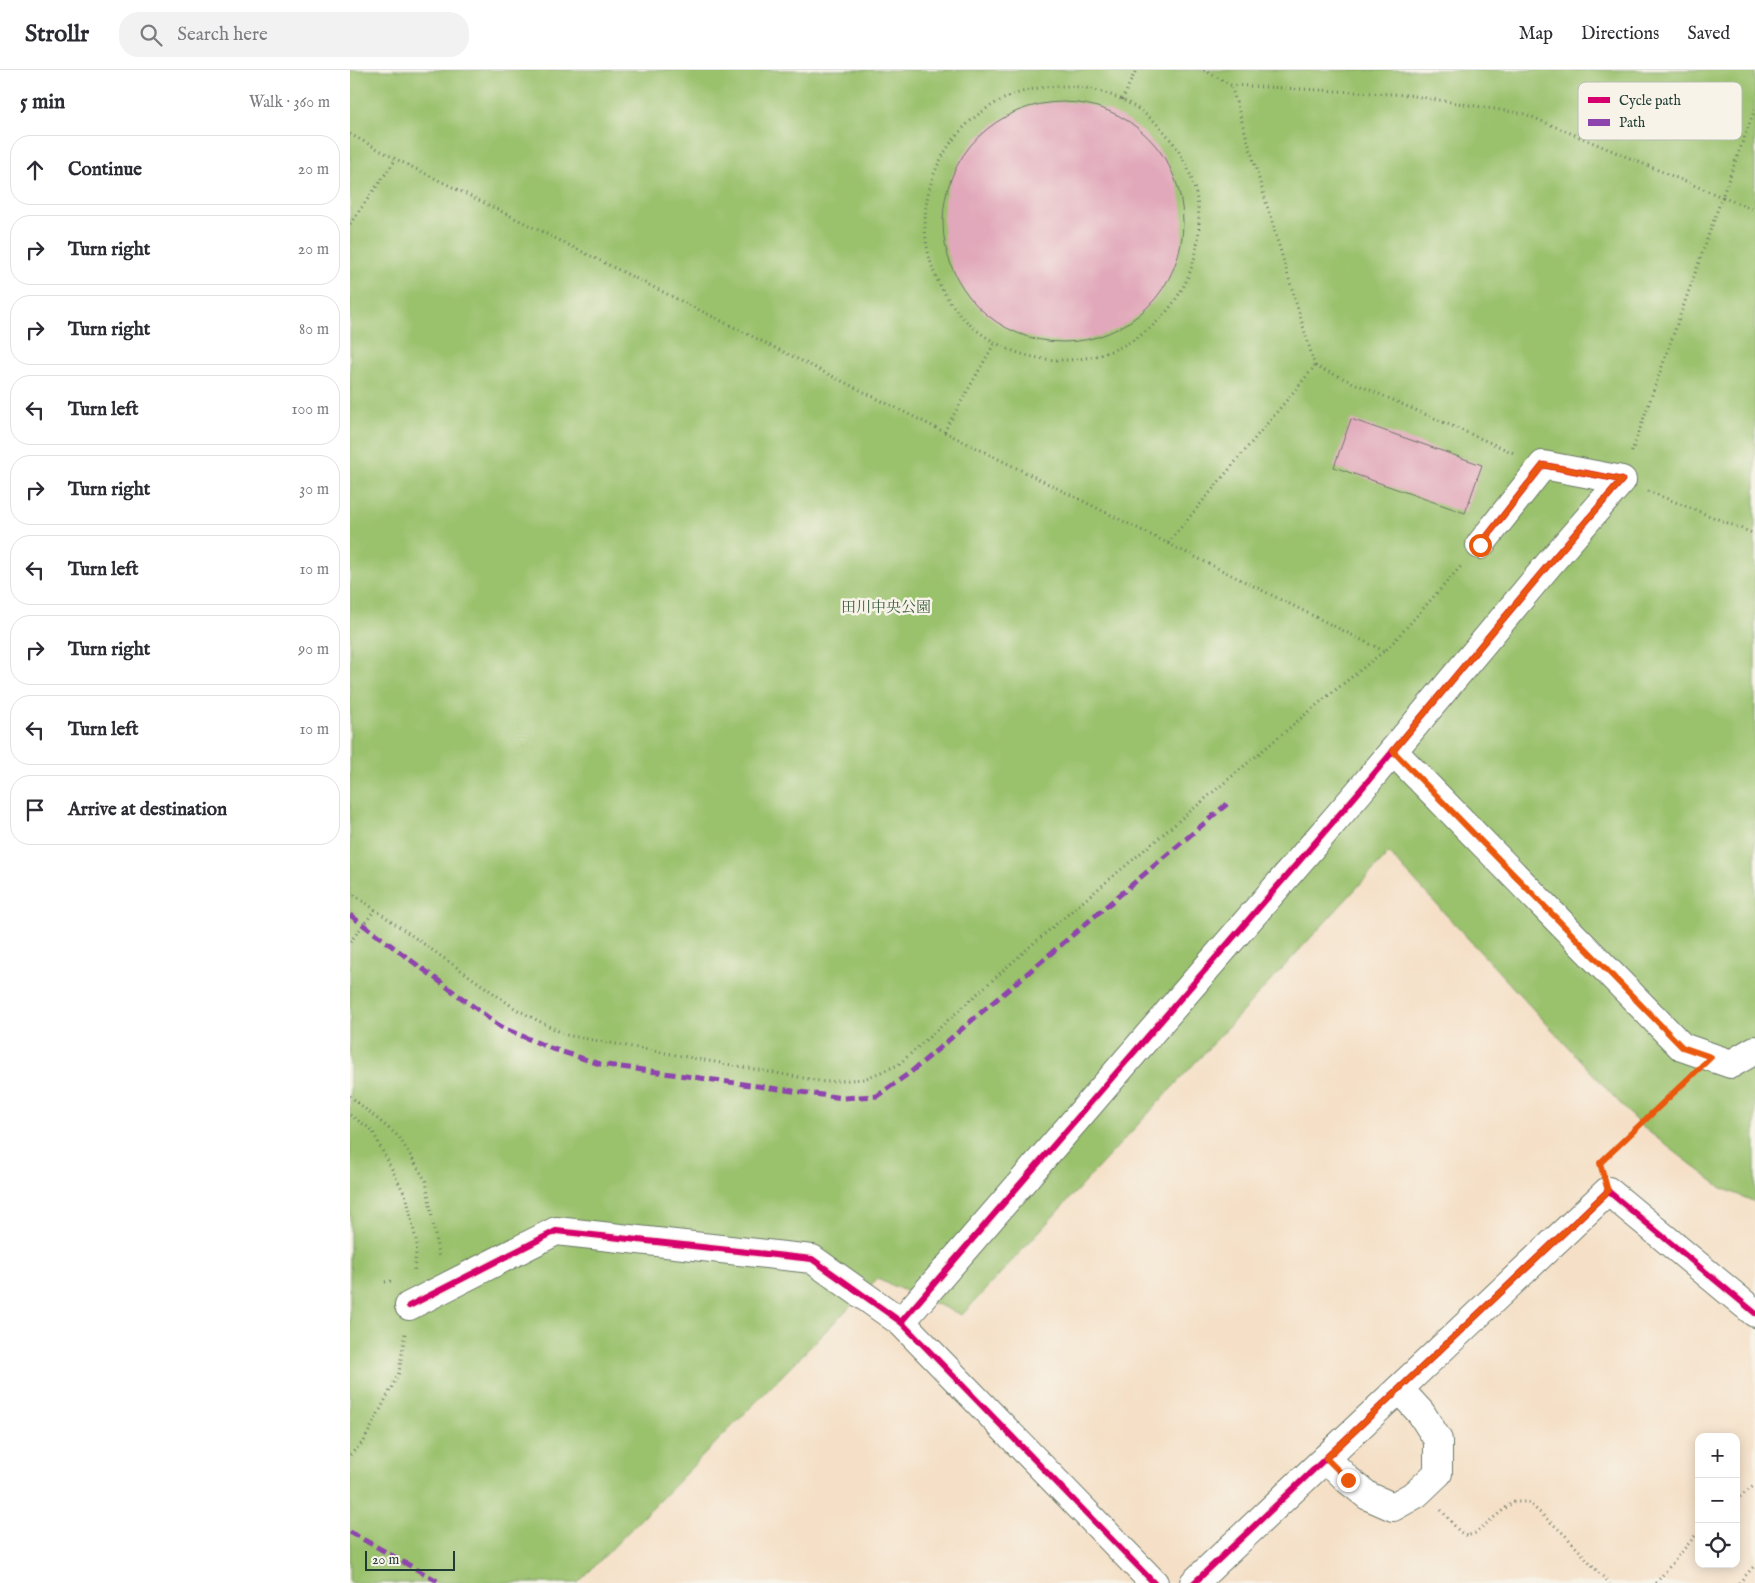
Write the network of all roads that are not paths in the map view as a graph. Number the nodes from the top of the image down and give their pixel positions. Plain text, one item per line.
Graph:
1 (1480, 545) road end
2 (1393, 751) junction
3 (1755, 1050) edge
4 (409, 1306) road end
5 (1755, 1313) edge
6 (902, 1322) junction
7 (1399, 1389) junction
8 (1326, 1458) junction
9 (1154, 1583) edge
10 (1194, 1583) edge

1 - 2 street
2 - 3 street
2 - 6 street
4 - 6 street
5 - 7 street
6 - 9 street
7 - 8 street
7 - 8 street
8 - 10 street

